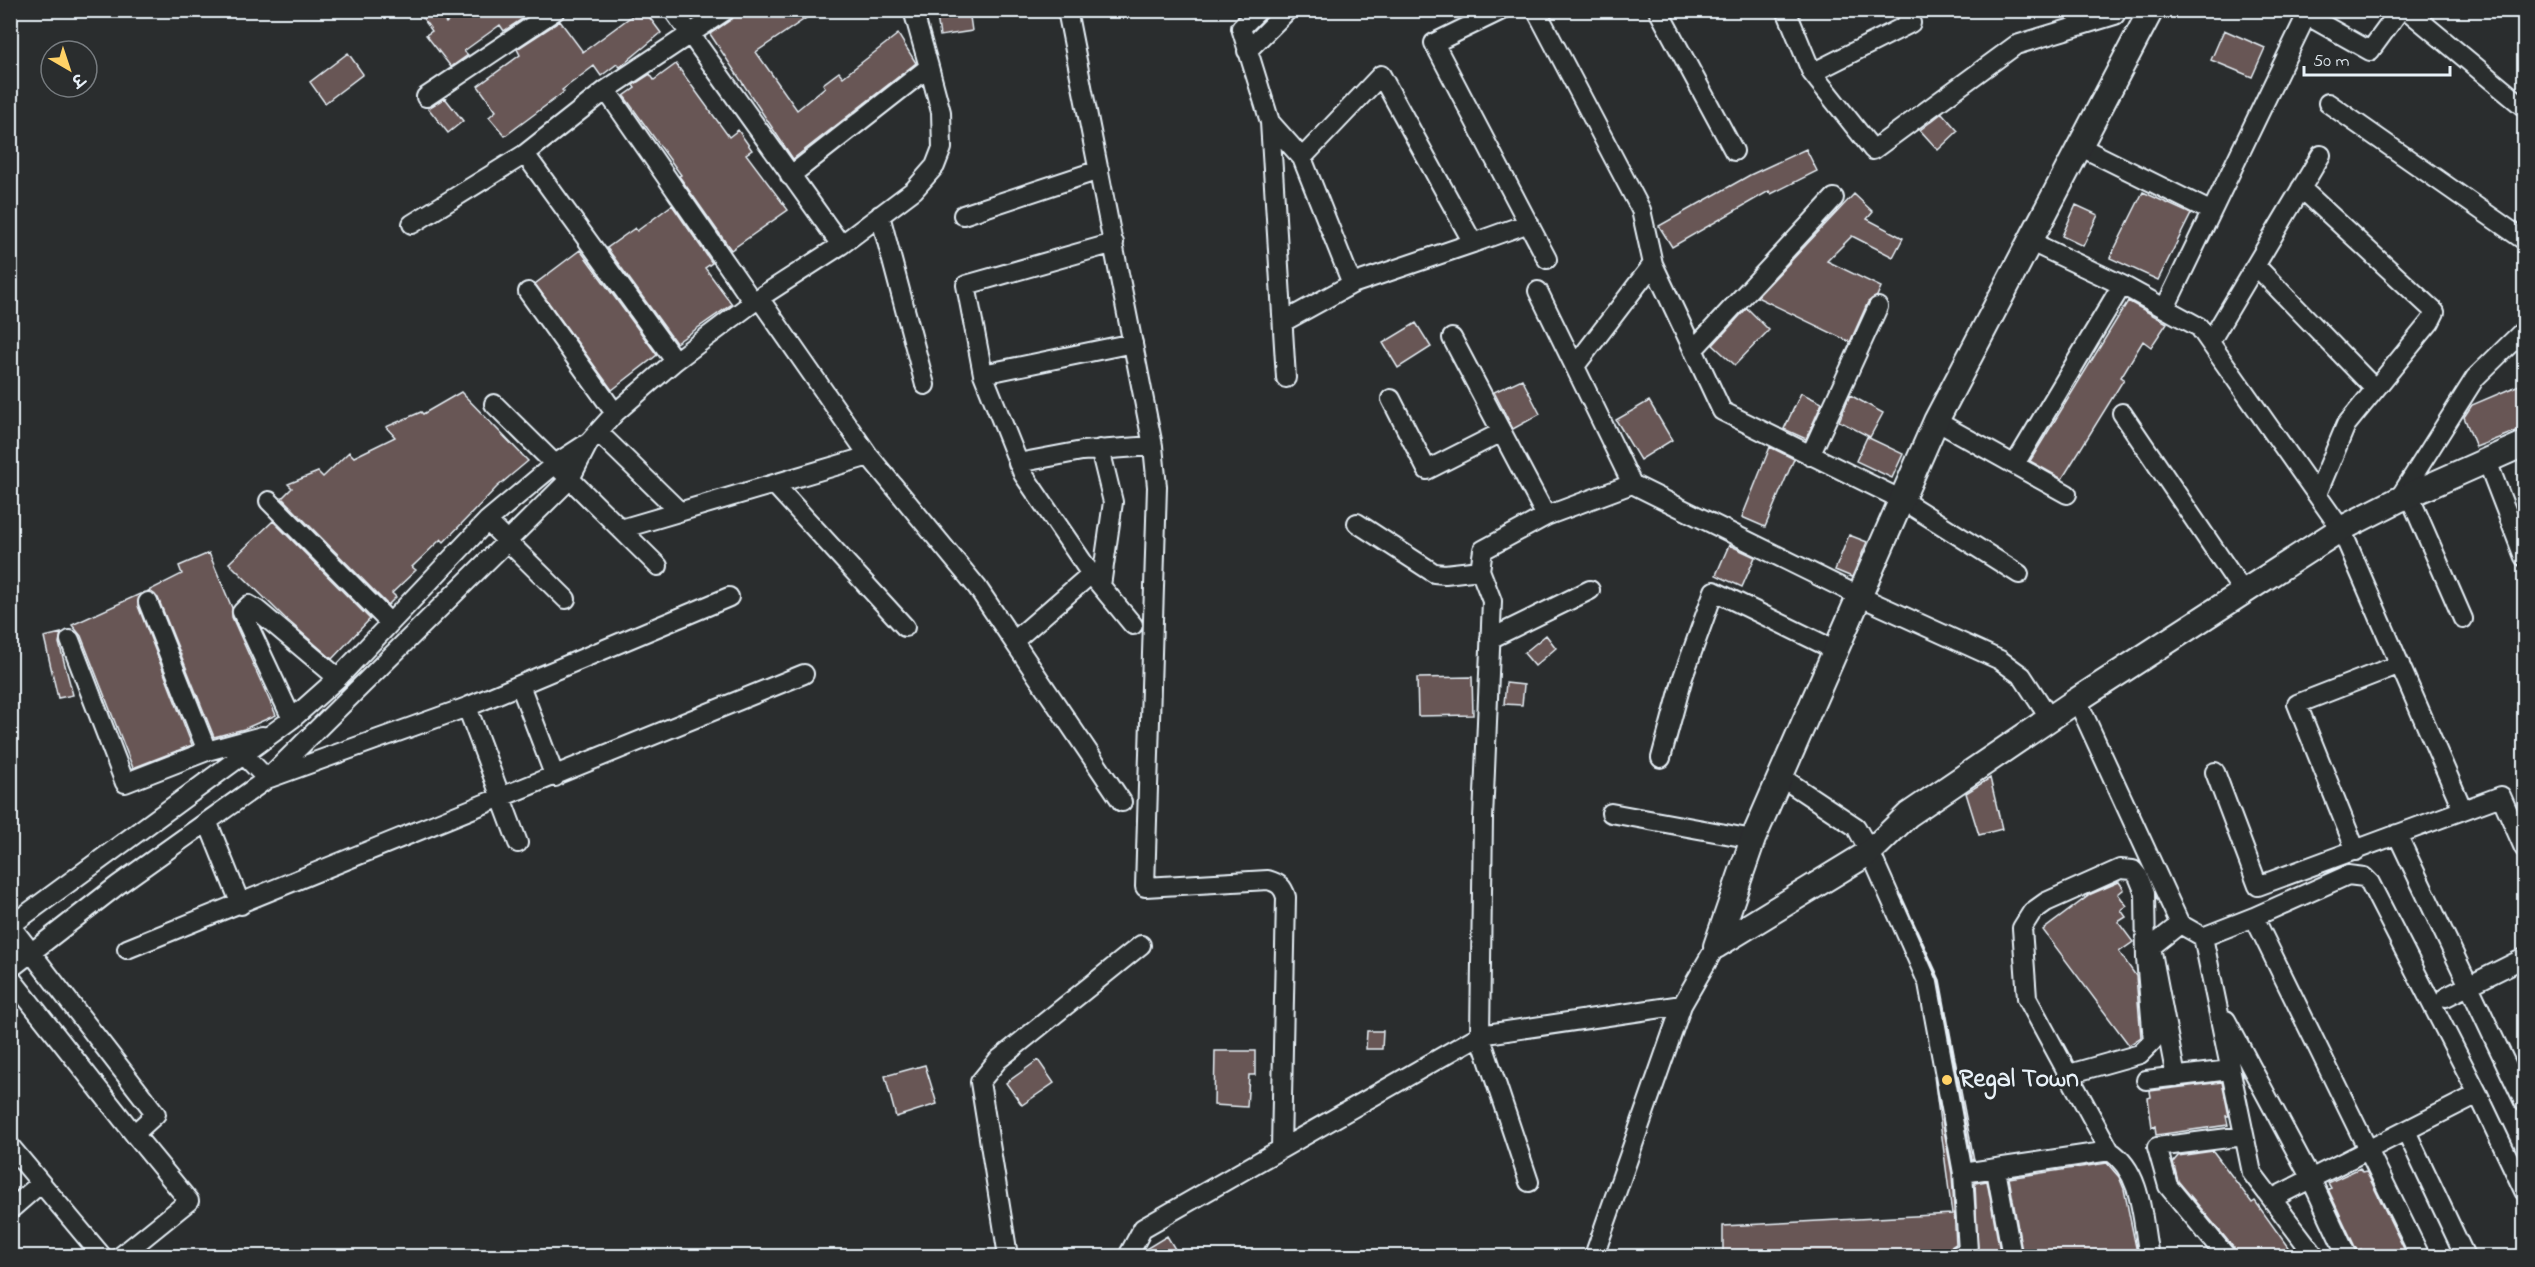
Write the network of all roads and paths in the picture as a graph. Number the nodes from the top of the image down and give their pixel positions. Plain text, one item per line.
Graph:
1 (556, 10) edge
2 (673, 10) edge
3 (726, 10) edge
4 (913, 10) edge
5 (1067, 10) edge
6 (1258, 10) edge
7 (1288, 10) edge
8 (1502, 10) edge
9 (1536, 10) edge
10 (1658, 10) edge
11 (1786, 10) edge
12 (1905, 10) edge
13 (2151, 10) edge
14 (2400, 10) edge
15 (2406, 10) edge
16 (2307, 13) edge
17 (2115, 15) dead end
18 (690, 34) junction
19 (1247, 51) junction
20 (929, 67) junction
21 (1812, 72) junction
22 (606, 90) junction
23 (426, 97) dead end
24 (2328, 103) dead end
25 (2524, 107) edge
26 (1270, 122) junction
27 (2081, 147) junction
28 (1734, 151) dead end
29 (525, 154) junction
30 (2321, 155) dead end
31 (1302, 158) junction
32 (1099, 170) junction
33 (789, 176) junction
34 (2301, 188) junction
35 (1834, 198) dead end
36 (2211, 211) junction
37 (880, 215) junction
38 (963, 215) dead end
39 (1529, 223) junction
40 (412, 224) dead end
41 (2524, 240) edge
42 (2029, 241) junction
43 (1114, 243) junction
44 (1473, 243) junction
45 (841, 245) junction
46 (1547, 259) dead end
47 (1653, 264) junction
48 (2257, 267) junction
49 (1352, 284) junction
50 (2122, 285) junction
51 (1538, 291) dead end
52 (528, 292) dead end
53 (756, 300) junction
54 (1878, 307) dead end
55 (2165, 308) junction
56 (1282, 322) junction
57 (2524, 330) edge
58 (1452, 338) dead end
59 (2210, 342) junction
60 (1133, 343) junction
61 (1693, 350) junction
62 (675, 361) junction
63 (1575, 366) junction
64 (983, 374) junction
65 (1286, 378) dead end
66 (925, 385) dead end
67 (2374, 388) junction
68 (1391, 399) dead end
69 (495, 404) dead end
70 (615, 413) junction
71 (2122, 413) dead end
72 (1936, 421) junction
73 (1502, 432) junction
74 (594, 437) junction
75 (2524, 444) edge
76 (1153, 446) junction
77 (1100, 449) junction
78 (869, 456) junction
79 (1810, 456) junction
80 (2487, 461) junction
81 (1018, 463) junction
82 (555, 464) junction
83 (2015, 464) junction
84 (570, 479) junction
85 (774, 484) junction
86 (1632, 484) junction
87 (2067, 494) dead end
88 (2317, 494) junction
89 (2403, 498) junction
90 (1902, 500) junction
91 (269, 501) dead end
92 (680, 511) junction
93 (1546, 516) junction
94 (487, 521) junction
95 (1357, 524) dead end
96 (621, 529) junction
97 (2341, 529) junction
98 (507, 541) junction
99 (2524, 557) edge
100 (658, 566) dead end
101 (1480, 570) junction
102 (2019, 574) dead end
103 (1096, 580) junction
104 (1590, 590) dead end
105 (2244, 593) junction
106 (729, 597) dead end
107 (1861, 597) junction
108 (566, 599) dead end
109 (148, 602) dead end
110 (395, 618) junction
111 (2463, 620) dead end
112 (1133, 625) dead end
113 (905, 627) dead end
114 (419, 629) junction
115 (1490, 639) junction
116 (70, 640) dead end
117 (1014, 641) junction
118 (1837, 651) junction
119 (2400, 664) junction
120 (804, 674) dead end
121 (338, 678) junction
122 (520, 685) junction
123 (2077, 700) junction
124 (467, 707) junction
125 (292, 718) junction
126 (2050, 719) junction
127 (272, 733) junction
128 (207, 751) junction
129 (243, 754) junction
130 (1660, 758) dead end
131 (2215, 772) dead end
132 (555, 777) junction
133 (1781, 777) junction
134 (267, 779) junction
135 (500, 799) junction
136 (1122, 802) dead end
137 (2462, 808) junction
138 (1611, 813) dead end
139 (207, 823) junction
140 (2397, 834) junction
141 (1753, 839) junction
142 (518, 843) dead end
143 (2524, 848) edge
144 (2356, 851) junction
145 (1870, 852) junction
146 (241, 905) junction
147 (2254, 917) junction
148 (2180, 924) junction
149 (11, 925) edge
150 (2203, 937) junction
151 (1141, 945) dead end
152 (1716, 946) junction
153 (127, 949) dead end
154 (32, 952) junction
155 (2524, 958) edge
156 (10, 969) edge
157 (10, 977) edge
158 (2470, 986) junction
159 (2446, 997) dead end
160 (2216, 1001) junction
161 (1682, 1005) junction
162 (1480, 1035) junction
163 (2230, 1070) junction
164 (2069, 1074) junction
165 (2176, 1077) junction
166 (2146, 1080) dead end
167 (2478, 1094) junction
168 (2524, 1102) edge
169 (2406, 1131) junction
170 (134, 1134) junction
171 (2244, 1136) junction
172 (10, 1146) edge
173 (1281, 1149) junction
174 (2367, 1150) junction
175 (2110, 1151) junction
176 (1996, 1170) junction
177 (1963, 1173) junction
178 (2311, 1179) junction
179 (1529, 1182) dead end
180 (41, 1183) junction
181 (2524, 1191) edge
182 (2273, 1198) junction
183 (10, 1210) edge
184 (102, 1257) edge
185 (121, 1257) edge
186 (1008, 1257) edge
187 (1128, 1257) edge
188 (1594, 1257) edge
189 (1957, 1257) edge
190 (2012, 1257) edge
191 (2149, 1257) edge
192 (2226, 1257) edge
193 (2315, 1257) edge
194 (2347, 1257) edge
195 (2420, 1257) edge
196 (2465, 1257) edge

1 - 23 street
2 - 18 street
3 - 18 street
4 - 20 street
5 - 32 street
6 - 19 street
7 - 19 street
8 - 39 street
9 - 47 street
10 - 28 street
11 - 21 street
12 - 21 street
13 - 27 street
14 - 16 street
15 - 25 street
16 - 36 street
17 - 21 street
18 - 22 street
18 - 33 street
19 - 26 street
20 - 33 street
20 - 37 street
22 - 29 street
22 - 53 street
24 - 41 street
26 - 31 street
26 - 56 street
27 - 36 street
27 - 42 street
29 - 40 street
29 - 62 street
30 - 34 street
31 - 44 street
31 - 49 street
32 - 38 street
32 - 43 street
33 - 45 street
34 - 48 street
34 - 67 street
35 - 61 street
36 - 55 street
37 - 45 street
37 - 66 street
39 - 44 street
39 - 46 street
42 - 50 street
42 - 72 street
43 - 60 street
43 - 64 street
44 - 49 street
45 - 53 street
47 - 61 street
47 - 63 street
48 - 59 street
48 - 67 street
49 - 56 street
50 - 55 street
50 - 83 street
51 - 63 street
52 - 70 street
53 - 62 street
53 - 78 street
54 - 79 street
55 - 59 street
56 - 65 street
57 - 89 street
58 - 73 street
59 - 88 street
60 - 64 street
60 - 76 street
61 - 79 street
62 - 70 street
63 - 86 street
64 - 81 street
67 - 88 street
68 - 73 street
69 - 82 street
70 - 74 street
71 - 105 street
72 - 83 street
72 - 90 street
73 - 93 street
74 - 82 street
74 - 84 street
74 - 92 street
75 - 80 street
76 - 77 street
76 - 173 street
77 - 81 street
77 - 103 street
78 - 85 street
78 - 117 street
79 - 90 street
80 - 89 street
80 - 99 street
81 - 103 street
82 - 84 street
82 - 94 street
83 - 87 street
84 - 96 street
84 - 98 street
85 - 92 street
85 - 113 street
86 - 93 street
86 - 107 street
88 - 97 street
89 - 97 street
89 - 111 street
90 - 102 street
90 - 107 street
91 - 110 street
92 - 96 street
93 - 101 street
94 - 98 street
94 - 110 street
95 - 101 street
96 - 100 street
97 - 105 street
97 - 119 street
98 - 108 street
98 - 114 street
101 - 115 street
103 - 112 street
103 - 117 street
104 - 115 street
105 - 123 street
106 - 122 street
107 - 118 street
107 - 126 street
109 - 128 street
110 - 114 street
110 - 121 street
114 - 134 street
115 - 162 street
116 - 128 street
117 - 136 street
118 - 130 street
118 - 133 street
119 - 137 street
119 - 144 street
120 - 132 street
121 - 125 street
121 - 125 street
122 - 124 street
122 - 132 street
123 - 126 street
123 - 148 street
124 - 134 street
124 - 135 street
125 - 127 street
126 - 145 street
127 - 128 street
127 - 129 street
129 - 134 street
129 - 149 street
131 - 144 street
132 - 135 street
133 - 141 street
133 - 145 street
134 - 139 street
135 - 142 street
135 - 146 street
137 - 140 street
137 - 143 street
138 - 141 street
139 - 146 street
139 - 154 street
140 - 144 street
140 - 158 street
141 - 152 street
145 - 152 street
145 - 177 street
146 - 153 street
147 - 150 street
147 - 167 street
147 - 174 street
148 - 150 street
148 - 165 street
149 - 154 street
150 - 160 street
151 - 186 street
152 - 161 street
154 - 156 street
154 - 170 street
155 - 158 street
157 - 170 street
158 - 159 street
158 - 168 street
160 - 163 street
160 - 178 street
161 - 162 street
161 - 188 street
162 - 173 street
162 - 179 street
163 - 165 street
163 - 171 street
164 - 164 street
164 - 175 street
165 - 166 street
167 - 169 street
167 - 181 street
169 - 174 street
169 - 196 street
170 - 185 street
171 - 182 street
171 - 192 street
172 - 180 street
173 - 187 street
174 - 178 street
174 - 195 street
175 - 176 street
175 - 191 street
176 - 177 street
176 - 190 street
177 - 189 street
178 - 182 street
178 - 194 street
180 - 183 street
180 - 184 street
182 - 193 street

